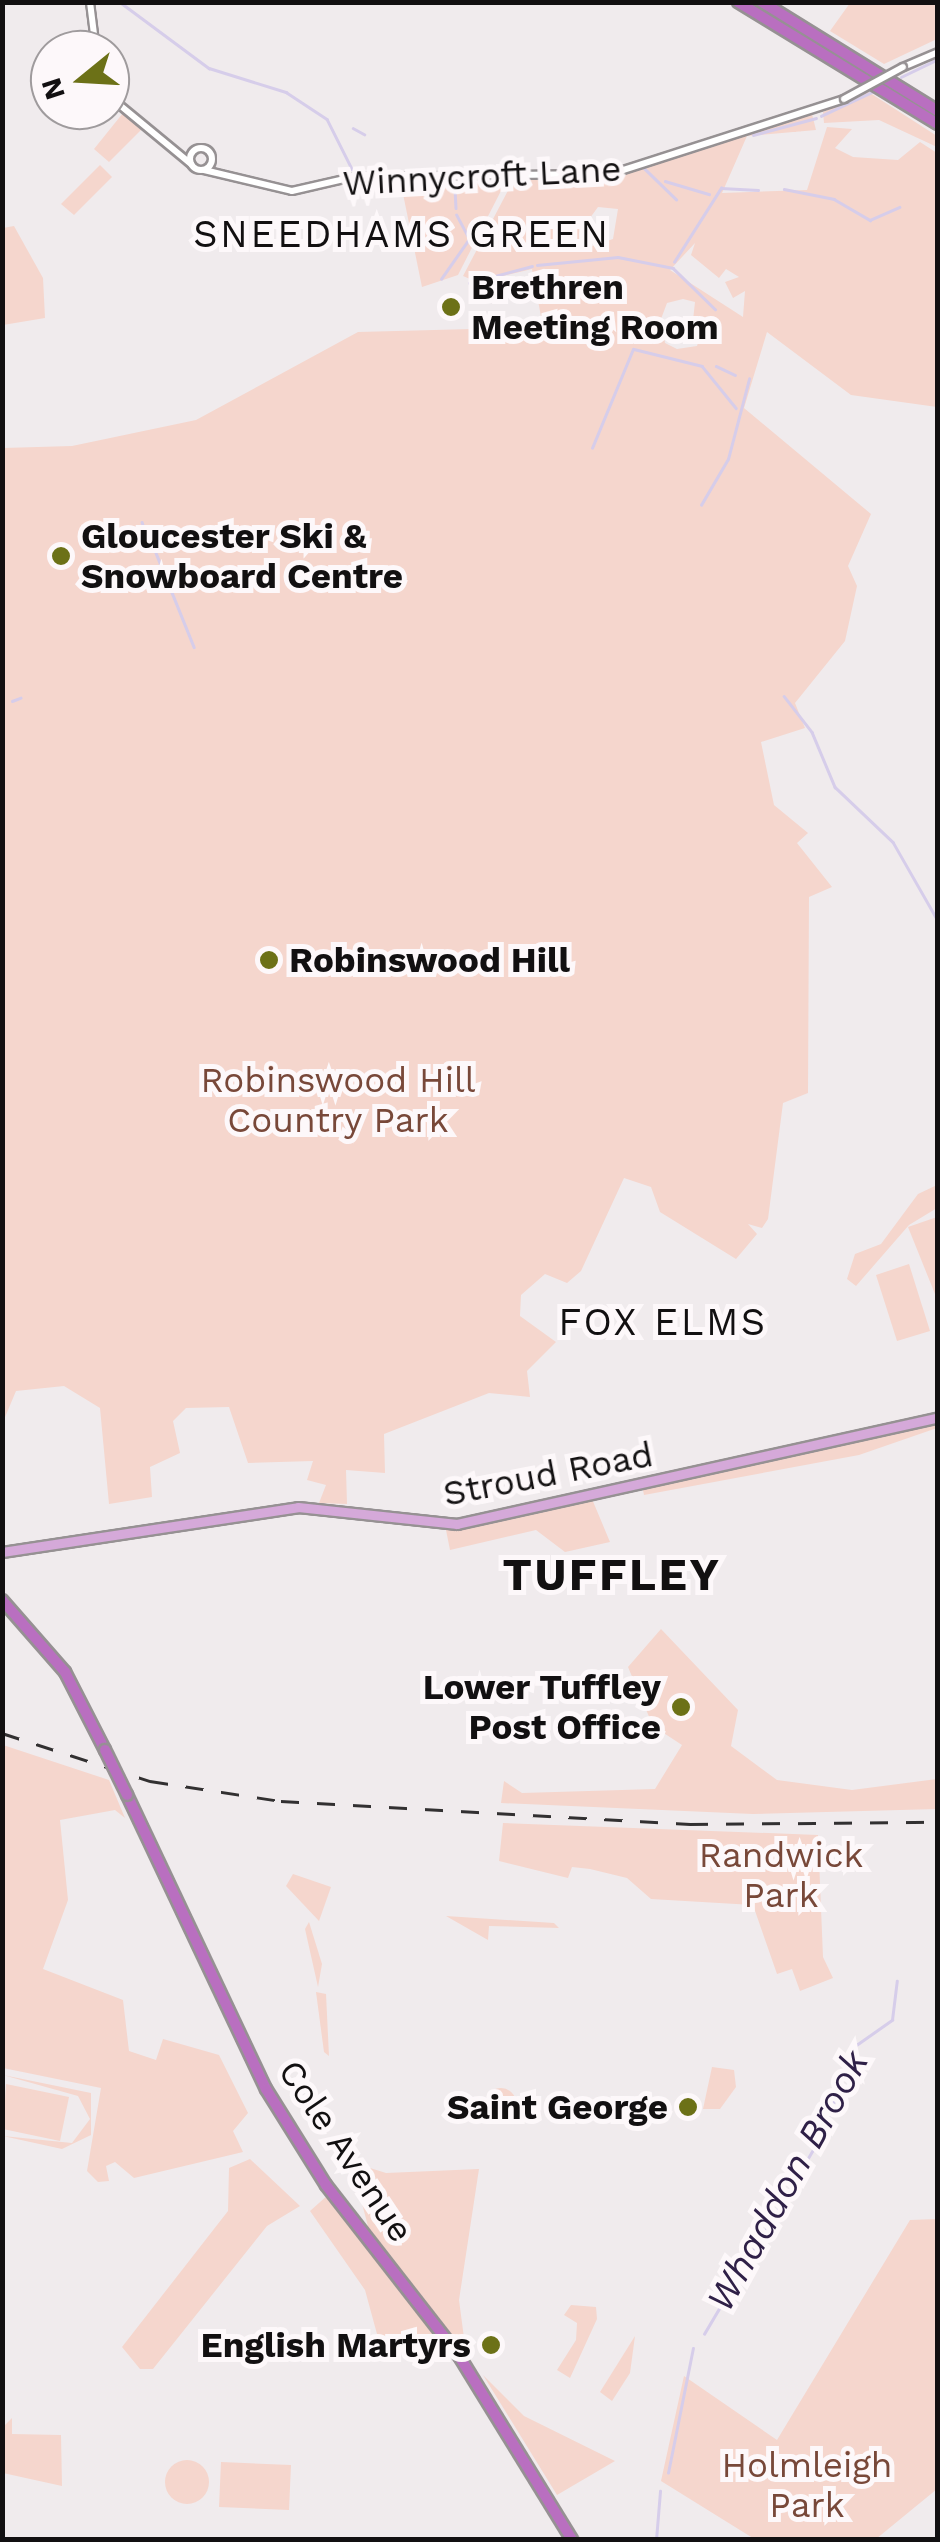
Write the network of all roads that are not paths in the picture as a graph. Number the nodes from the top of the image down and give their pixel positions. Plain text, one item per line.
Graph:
1 (90, 2) edge
2 (738, 2) edge
3 (762, 2) edge
4 (94, 30) edge
5 (938, 52) edge
6 (938, 111) edge
7 (130, 115) edge
8 (938, 124) edge
9 (191, 159) junction
10 (212, 162) junction
11 (204, 170) junction
12 (223, 174) junction
13 (938, 1413) edge
14 (3, 1552) edge
15 (2, 1600) edge
16 (572, 2540) edge

1 - 4 street
2 - 8 highway
3 - 6 highway
5 - 12 street, Winnycroft Lane, bridge
7 - 9 street
9 - 10 street
9 - 11 street, Winnycroft Lane
10 - 11 street
10 - 12 street
11 - 12 street, Winnycroft Lane
13 - 14 main road, Stroud Road
15 - 16 highway, Cole Avenue, bridge

